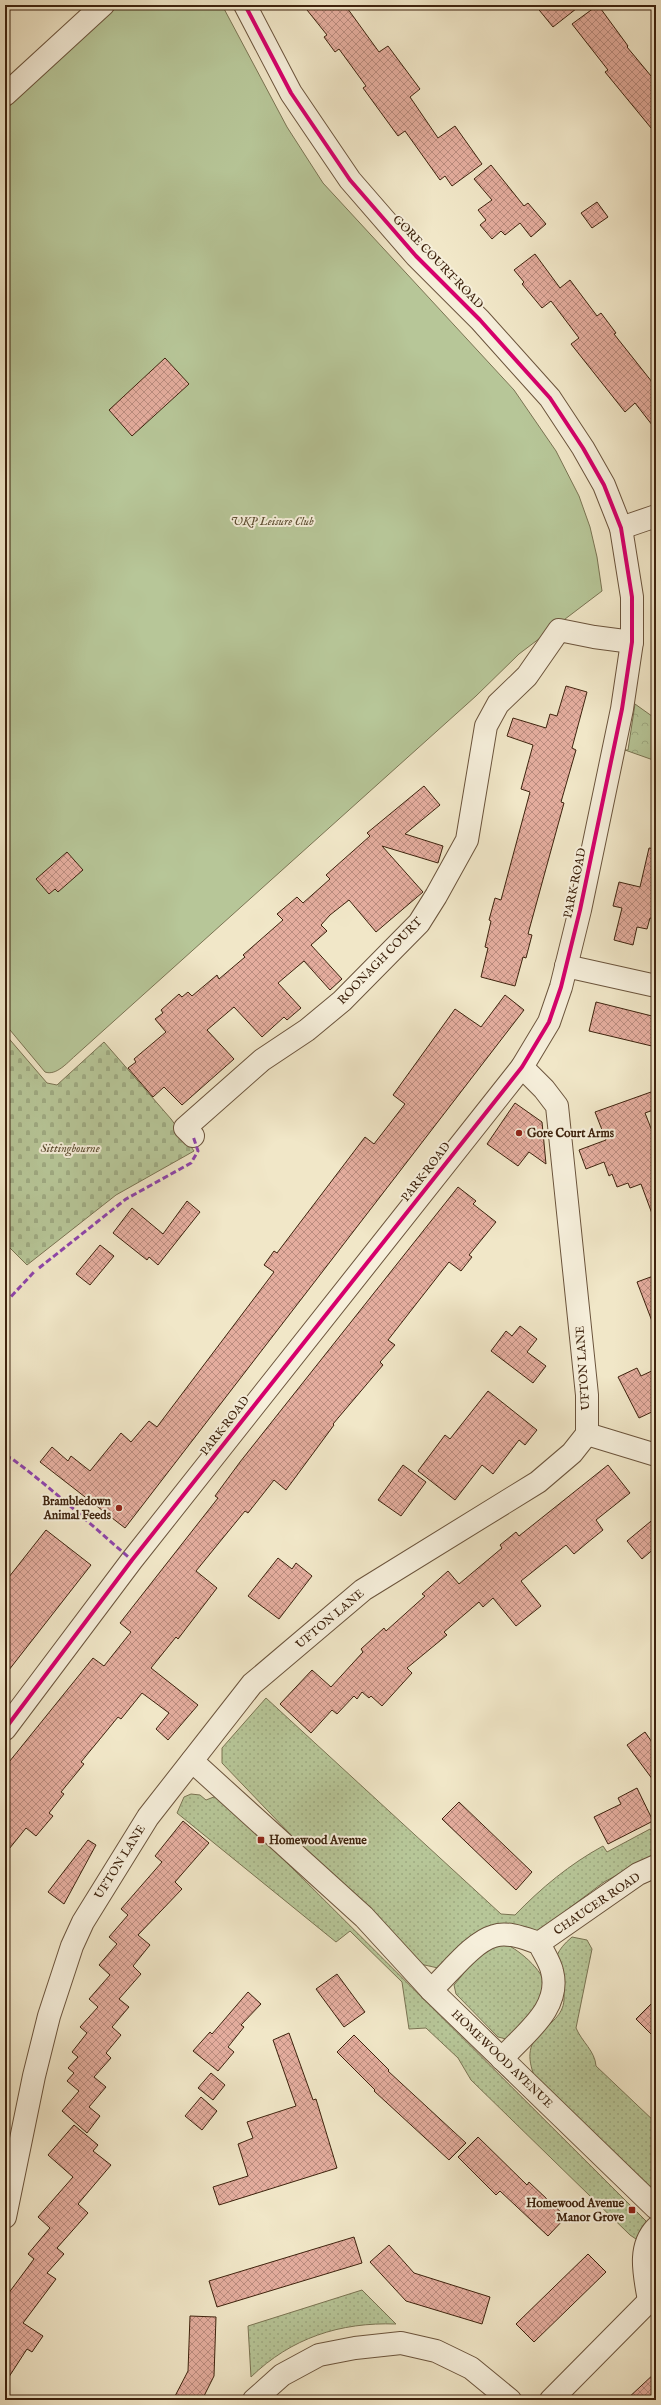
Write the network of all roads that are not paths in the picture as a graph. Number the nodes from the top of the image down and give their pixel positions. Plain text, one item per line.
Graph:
1 (103, 5) edge
2 (245, 5) edge
3 (5, 95) edge
4 (656, 516) edge
5 (621, 528) junction
6 (632, 642) junction
7 (566, 966) junction
8 (656, 986) edge
9 (522, 1067) junction
10 (193, 1136) dead end
11 (587, 1434) junction
12 (656, 1455) edge
13 (7, 1723) edge
14 (192, 1761) junction
15 (656, 1866) edge
16 (539, 1943) junction
17 (431, 1990) junction
18 (502, 2060) junction
19 (13, 2138) edge
20 (656, 2208) edge
21 (5, 2217) edge
22 (656, 2228) edge
23 (652, 2302) edge
24 (254, 2400) edge
25 (510, 2400) edge
26 (551, 2400) edge

1 - 3 street
2 - 5 street, GORE COURT ROAD
4 - 5 street
5 - 6 street, PARK ROAD
6 - 7 street, PARK ROAD
6 - 10 street, ROONAGH COURT
7 - 8 street
7 - 9 street, PARK ROAD
9 - 11 street, UFTON LANE
9 - 13 street, PARK ROAD
11 - 12 street
11 - 14 street, UFTON LANE
14 - 17 street, HOMEWOOD AVENUE
14 - 19 street, UFTON LANE
15 - 16 street, CHAUCER ROAD
16 - 17 street
16 - 18 street
17 - 18 street, HOMEWOOD AVENUE
18 - 20 street, HOMEWOOD AVENUE
19 - 21 street, UFTON LANE
22 - 23 street
23 - 26 street
24 - 25 street

